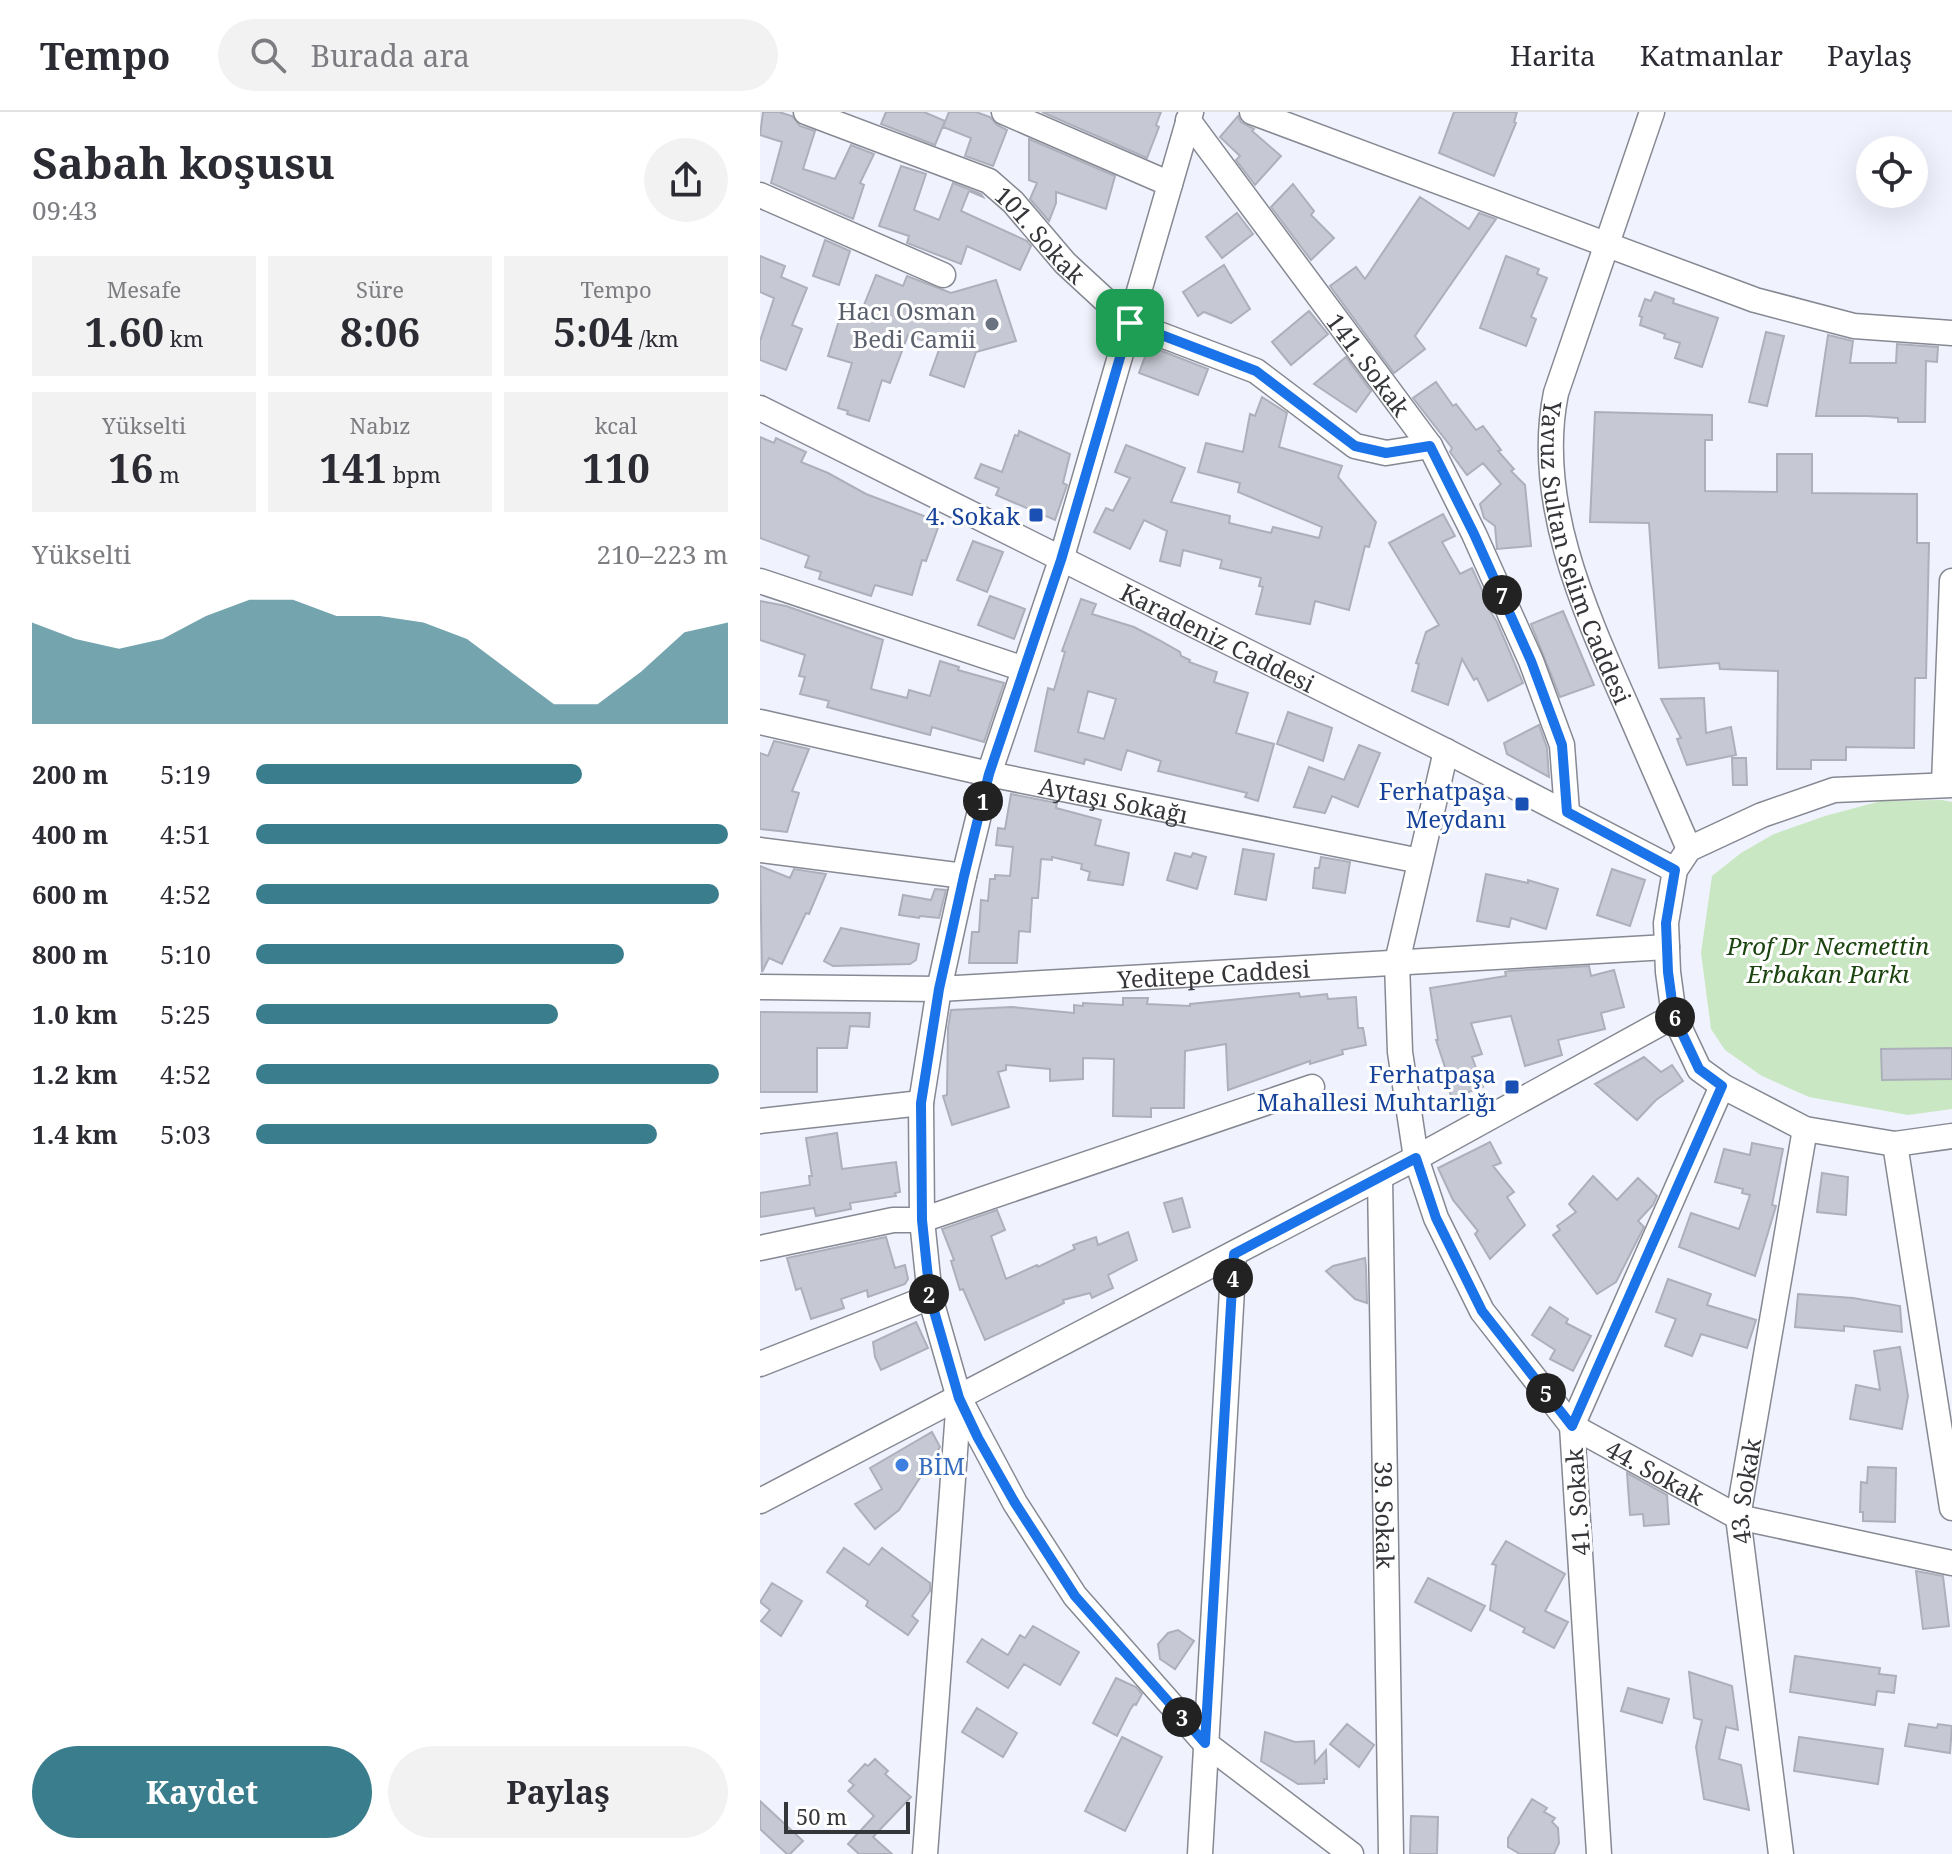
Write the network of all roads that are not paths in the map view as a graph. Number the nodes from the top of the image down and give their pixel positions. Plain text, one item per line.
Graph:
1 (806, 112) edge
2 (1004, 112) edge
3 (1252, 112) edge
4 (1652, 112) edge
5 (1190, 116) edge
6 (1170, 184) junction
7 (760, 195) edge
8 (1606, 245) junction
9 (943, 275) dead end
10 (1130, 323) junction
11 (1952, 333) edge
12 (760, 408) edge
13 (1430, 446) junction
14 (1061, 560) junction
15 (760, 581) edge
16 (1952, 581) edge
17 (1024, 669) junction
18 (760, 722) edge
19 (1446, 751) junction
20 (989, 774) junction
21 (1948, 784) edge
22 (1567, 812) junction
23 (1689, 849) junction
24 (760, 850) edge
25 (1420, 861) junction
26 (1675, 870) junction
27 (964, 876) junction
28 (1667, 947) junction
29 (1397, 962) junction
30 (760, 987) edge
31 (939, 989) junction
32 (1674, 1016) junction
33 (1722, 1086) junction
34 (1312, 1087) dead end
35 (921, 1103) junction
36 (760, 1121) edge
37 (1805, 1129) junction
38 (1952, 1136) edge
39 (1895, 1144) junction
40 (1416, 1158) junction
41 (1380, 1177) junction
42 (922, 1220) junction
43 (760, 1248) edge
44 (1234, 1254) junction
45 (930, 1297) junction
46 (760, 1364) edge
47 (959, 1398) junction
48 (1572, 1426) junction
49 (760, 1501) edge
50 (1952, 1508) edge
51 (1738, 1517) junction
52 (1952, 1563) edge
53 (1205, 1743) junction
54 (925, 1854) edge
55 (1200, 1854) edge
56 (1351, 1854) edge
57 (1391, 1854) edge
58 (1599, 1854) edge
59 (1781, 1854) edge

1 - 10 street, 101. Sokak
2 - 6 street
3 - 8 street
4 - 8 street, Yavuz Sultan Selim Caddesi
5 - 6 street
5 - 13 street, 141. Sokak
6 - 10 street
7 - 9 street
8 - 11 street
8 - 23 street, Yavuz Sultan Selim Caddesi
10 - 13 street, 101. Sokak
10 - 14 street
12 - 14 street, Karadeniz Caddesi
13 - 22 street, 141. Sokak
14 - 17 street
14 - 19 street, Karadeniz Caddesi
15 - 17 street
16 - 21 street
17 - 20 street
18 - 20 street, Aytaşı Sokağı
19 - 22 street, Karadeniz Caddesi
19 - 25 street, 44. Sokak
20 - 25 street, Aytaşı Sokağı
20 - 27 street
21 - 23 street
22 - 26 street, Karadeniz Caddesi
23 - 26 street
24 - 27 street
25 - 29 street, 44. Sokak
26 - 28 street
27 - 31 street
28 - 29 street, Yeditepe Caddesi
28 - 32 street
29 - 31 street, Yeditepe Caddesi
29 - 40 street, 44. Sokak
30 - 31 street, Yeditepe Caddesi
31 - 35 street
32 - 33 street
32 - 40 street
33 - 37 street
33 - 48 street, 41. Sokak
34 - 42 street
35 - 36 street
35 - 42 street
37 - 39 street
37 - 51 street, 43. Sokak
38 - 39 street
39 - 50 street
40 - 41 street
40 - 48 street, 44. Sokak
41 - 44 street
41 - 57 street, 39. Sokak
42 - 43 street
42 - 45 street
44 - 47 street
44 - 53 street
45 - 46 street
45 - 47 street
47 - 49 street
47 - 53 street
47 - 54 street
48 - 51 street, 44. Sokak
48 - 58 street, 41. Sokak
51 - 52 street, 44. Sokak
51 - 59 street, 43. Sokak
53 - 55 street
53 - 56 street

